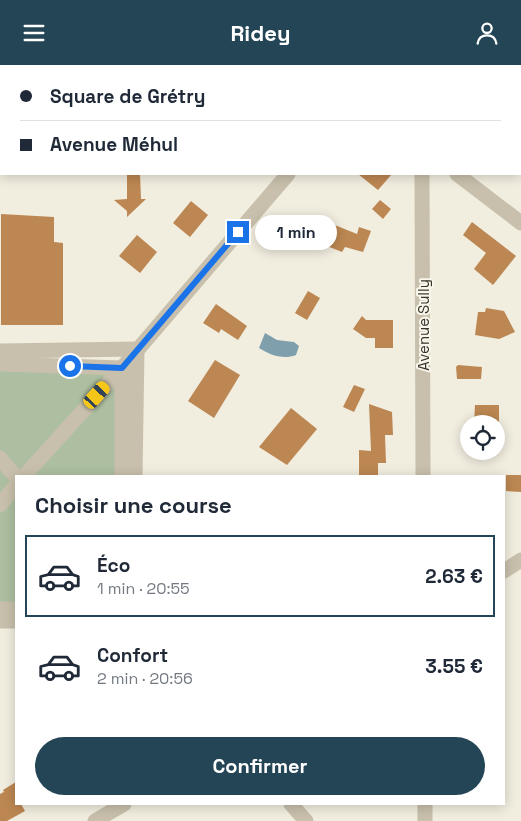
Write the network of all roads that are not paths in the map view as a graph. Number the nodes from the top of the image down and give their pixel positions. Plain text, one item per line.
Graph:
1 (287, 175) edge
2 (422, 175) edge
3 (458, 175) edge
4 (521, 223) edge
5 (137, 349) junction
6 (0, 351) edge
7 (0, 364) edge
8 (122, 368) junction
9 (0, 459) edge
10 (25, 475) edge
11 (122, 475) edge
12 (135, 475) edge
13 (423, 475) edge
14 (15, 476) edge
15 (15, 486) edge
16 (0, 505) edge
17 (521, 560) edge
18 (505, 570) edge
19 (0, 609) edge
20 (15, 609) edge
21 (0, 621) edge
22 (15, 621) edge
23 (122, 805) edge
24 (292, 805) edge
25 (425, 805) edge
26 (95, 821) edge
27 (306, 821) edge
28 (425, 821) edge

1 - 5 street
2 - 13 street, Avenue Sully
3 - 4 street
5 - 6 street
5 - 8 street
5 - 12 street
7 - 8 street
8 - 10 street
8 - 11 street
9 - 14 street
15 - 16 street
17 - 18 street
19 - 20 street
21 - 22 street
23 - 26 street
24 - 27 street
25 - 28 street

